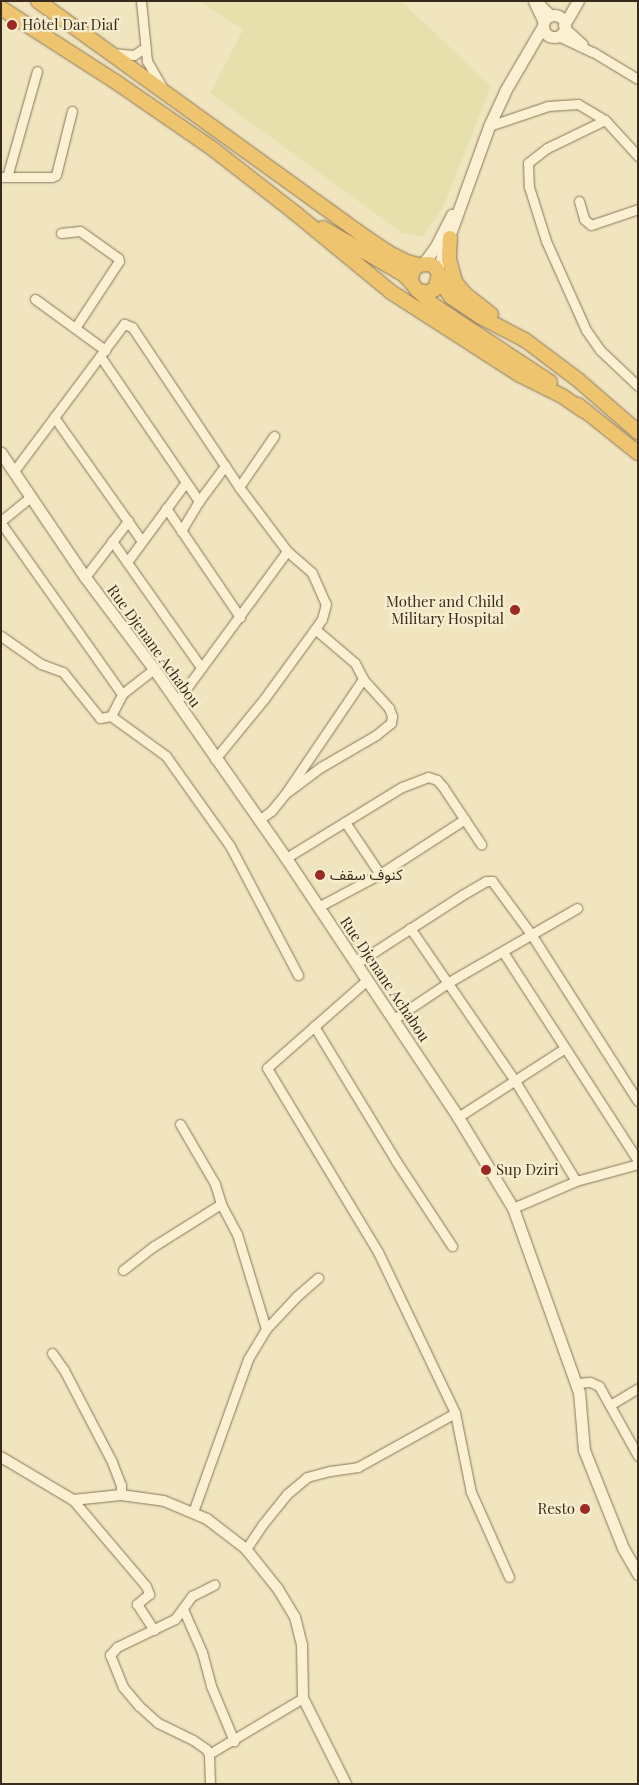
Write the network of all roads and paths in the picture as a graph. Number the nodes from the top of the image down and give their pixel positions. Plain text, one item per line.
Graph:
1 (38, 1) edge
2 (141, 1) edge
3 (533, 1) edge
4 (537, 1) edge
5 (576, 3) edge
6 (1, 8) edge
7 (548, 20) junction
8 (560, 31) junction
9 (146, 47) junction
10 (111, 53) junction
11 (520, 64) junction
12 (37, 71) dead end
13 (638, 79) edge
14 (166, 93) junction
15 (72, 111) dead end
16 (605, 120) junction
17 (489, 126) junction
18 (638, 156) edge
19 (4, 177) edge
20 (470, 177) junction
21 (579, 201) dead end
22 (638, 209) edge
23 (294, 212) junction
24 (61, 233) dead end
25 (450, 238) junction
26 (421, 264) junction
27 (438, 272) junction
28 (414, 286) junction
29 (35, 299) dead end
30 (75, 328) junction
31 (525, 340) junction
32 (102, 353) junction
33 (638, 386) edge
34 (584, 411) junction
35 (54, 417) junction
36 (638, 432) edge
37 (274, 436) dead end
38 (1, 453) edge
39 (638, 453) edge
40 (225, 466) junction
41 (14, 471) junction
42 (186, 482) junction
43 (239, 487) junction
44 (31, 497) junction
45 (199, 501) junction
46 (166, 508) junction
47 (128, 521) junction
48 (1, 522) edge
49 (181, 531) junction
50 (141, 540) junction
51 (112, 541) junction
52 (287, 551) junction
53 (127, 562) junction
54 (85, 577) junction
55 (240, 617) junction
56 (315, 629) junction
57 (1, 636) edge
58 (202, 667) junction
59 (154, 669) junction
60 (363, 679) junction
61 (122, 694) junction
62 (176, 701) junction
63 (111, 716) junction
64 (215, 759) junction
65 (284, 794) junction
66 (465, 819) junction
67 (259, 820) junction
68 (345, 822) junction
69 (480, 844) dead end
70 (286, 858) junction
71 (380, 874) junction
72 (318, 908) junction
73 (576, 908) dead end
74 (410, 928) junction
75 (531, 934) junction
76 (503, 952) junction
77 (357, 963) junction
78 (298, 975) dead end
79 (367, 980) junction
80 (449, 982) junction
81 (394, 1019) junction
82 (314, 1026) junction
83 (565, 1048) junction
84 (515, 1081) junction
85 (637, 1097) edge
86 (458, 1117) junction
87 (180, 1124) dead end
88 (638, 1163) edge
89 (576, 1181) junction
90 (221, 1204) junction
91 (513, 1208) junction
92 (452, 1246) dead end
93 (123, 1270) dead end
94 (318, 1278) dead end
95 (266, 1329) junction
96 (52, 1353) dead end
97 (577, 1383) junction
98 (638, 1388) edge
99 (610, 1405) junction
100 (456, 1413) junction
101 (638, 1456) edge
102 (1, 1457) edge
103 (121, 1495) junction
104 (73, 1500) junction
105 (193, 1512) junction
106 (246, 1549) junction
107 (638, 1574) edge
108 (509, 1577) dead end
109 (214, 1585) dead end
110 (183, 1609) junction
111 (154, 1630) junction
112 (303, 1698) junction
113 (234, 1741) junction
114 (209, 1754) junction
115 (210, 1784) edge
116 (346, 1784) edge

1 - 10 highway
2 - 9 street
3 - 7 street
4 - 7 street
5 - 7 main road
5 - 8 main road
6 - 23 highway
7 - 8 main road
7 - 8 main road
7 - 11 main road
8 - 11 main road
8 - 13 street
9 - 10 street
9 - 14 street
10 - 14 highway
11 - 17 main road
12 - 19 street
14 - 26 highway
15 - 19 street
16 - 17 street
16 - 18 street
16 - 33 street
17 - 20 main road
20 - 25 main road
20 - 26 main road
21 - 22 street
23 - 28 highway
23 - 34 highway
24 - 30 street
25 - 27 main road
25 - 31 highway
26 - 27 highway
26 - 28 highway
27 - 28 highway
27 - 31 highway
28 - 34 highway
29 - 30 street
30 - 32 street
31 - 36 highway
32 - 35 street
32 - 40 street
32 - 42 street
34 - 39 highway
35 - 41 street
35 - 47 street
37 - 43 street
38 - 41 main road, Rue Djenane Achabou
40 - 43 street
40 - 45 street
41 - 44 main road, Rue Djenane Achabou
42 - 45 street
42 - 46 street
43 - 52 street
44 - 48 street
44 - 54 main road, Rue Djenane Achabou
45 - 49 street
46 - 49 street
46 - 50 street
47 - 50 street
47 - 51 street
48 - 61 street
49 - 55 street
50 - 53 street
51 - 53 street
51 - 54 street
52 - 55 street
52 - 56 street
53 - 58 street
54 - 59 main road, Rue Djenane Achabou
55 - 58 street
56 - 60 street
56 - 64 street
57 - 63 street
58 - 62 street
59 - 61 street
59 - 62 main road, Rue Djenane Achabou
60 - 65 street
60 - 65 street
61 - 63 street
62 - 64 main road, Rue Djenane Achabou
63 - 78 street
64 - 67 main road, Rue Djenane Achabou
65 - 67 street
66 - 68 street
66 - 69 street
66 - 71 street
67 - 70 main road, Rue Djenane Achabou
68 - 70 street
68 - 71 street
70 - 72 main road, Rue Djenane Achabou
71 - 72 street
72 - 77 main road, Rue Djenane Achabou
73 - 75 street
74 - 75 street
74 - 77 street
74 - 80 street
75 - 76 street
75 - 85 street
76 - 80 street
76 - 83 street
77 - 79 main road, Rue Djenane Achabou
79 - 81 main road, Rue Djenane Achabou
79 - 82 street
80 - 81 street
80 - 84 street
81 - 86 main road, Rue Djenane Achabou
82 - 92 street
82 - 100 street
83 - 84 street
83 - 88 street
84 - 86 street
84 - 89 street
86 - 91 main road, Rue Djenane Achabou
87 - 90 street
88 - 89 street
89 - 91 street
90 - 93 street
90 - 95 street
91 - 97 main road, Rue Djenane Achabou
94 - 95 street
95 - 105 street
96 - 103 street
97 - 99 street
97 - 107 main road, Rue Djenane Achabou
98 - 99 street
99 - 101 street
100 - 106 street
100 - 108 street
102 - 104 street
103 - 104 street
103 - 105 street
104 - 111 street
105 - 106 street
106 - 112 street
109 - 110 street
110 - 111 street
110 - 113 street
111 - 114 street
112 - 113 street
112 - 116 street
113 - 114 street
114 - 115 street

